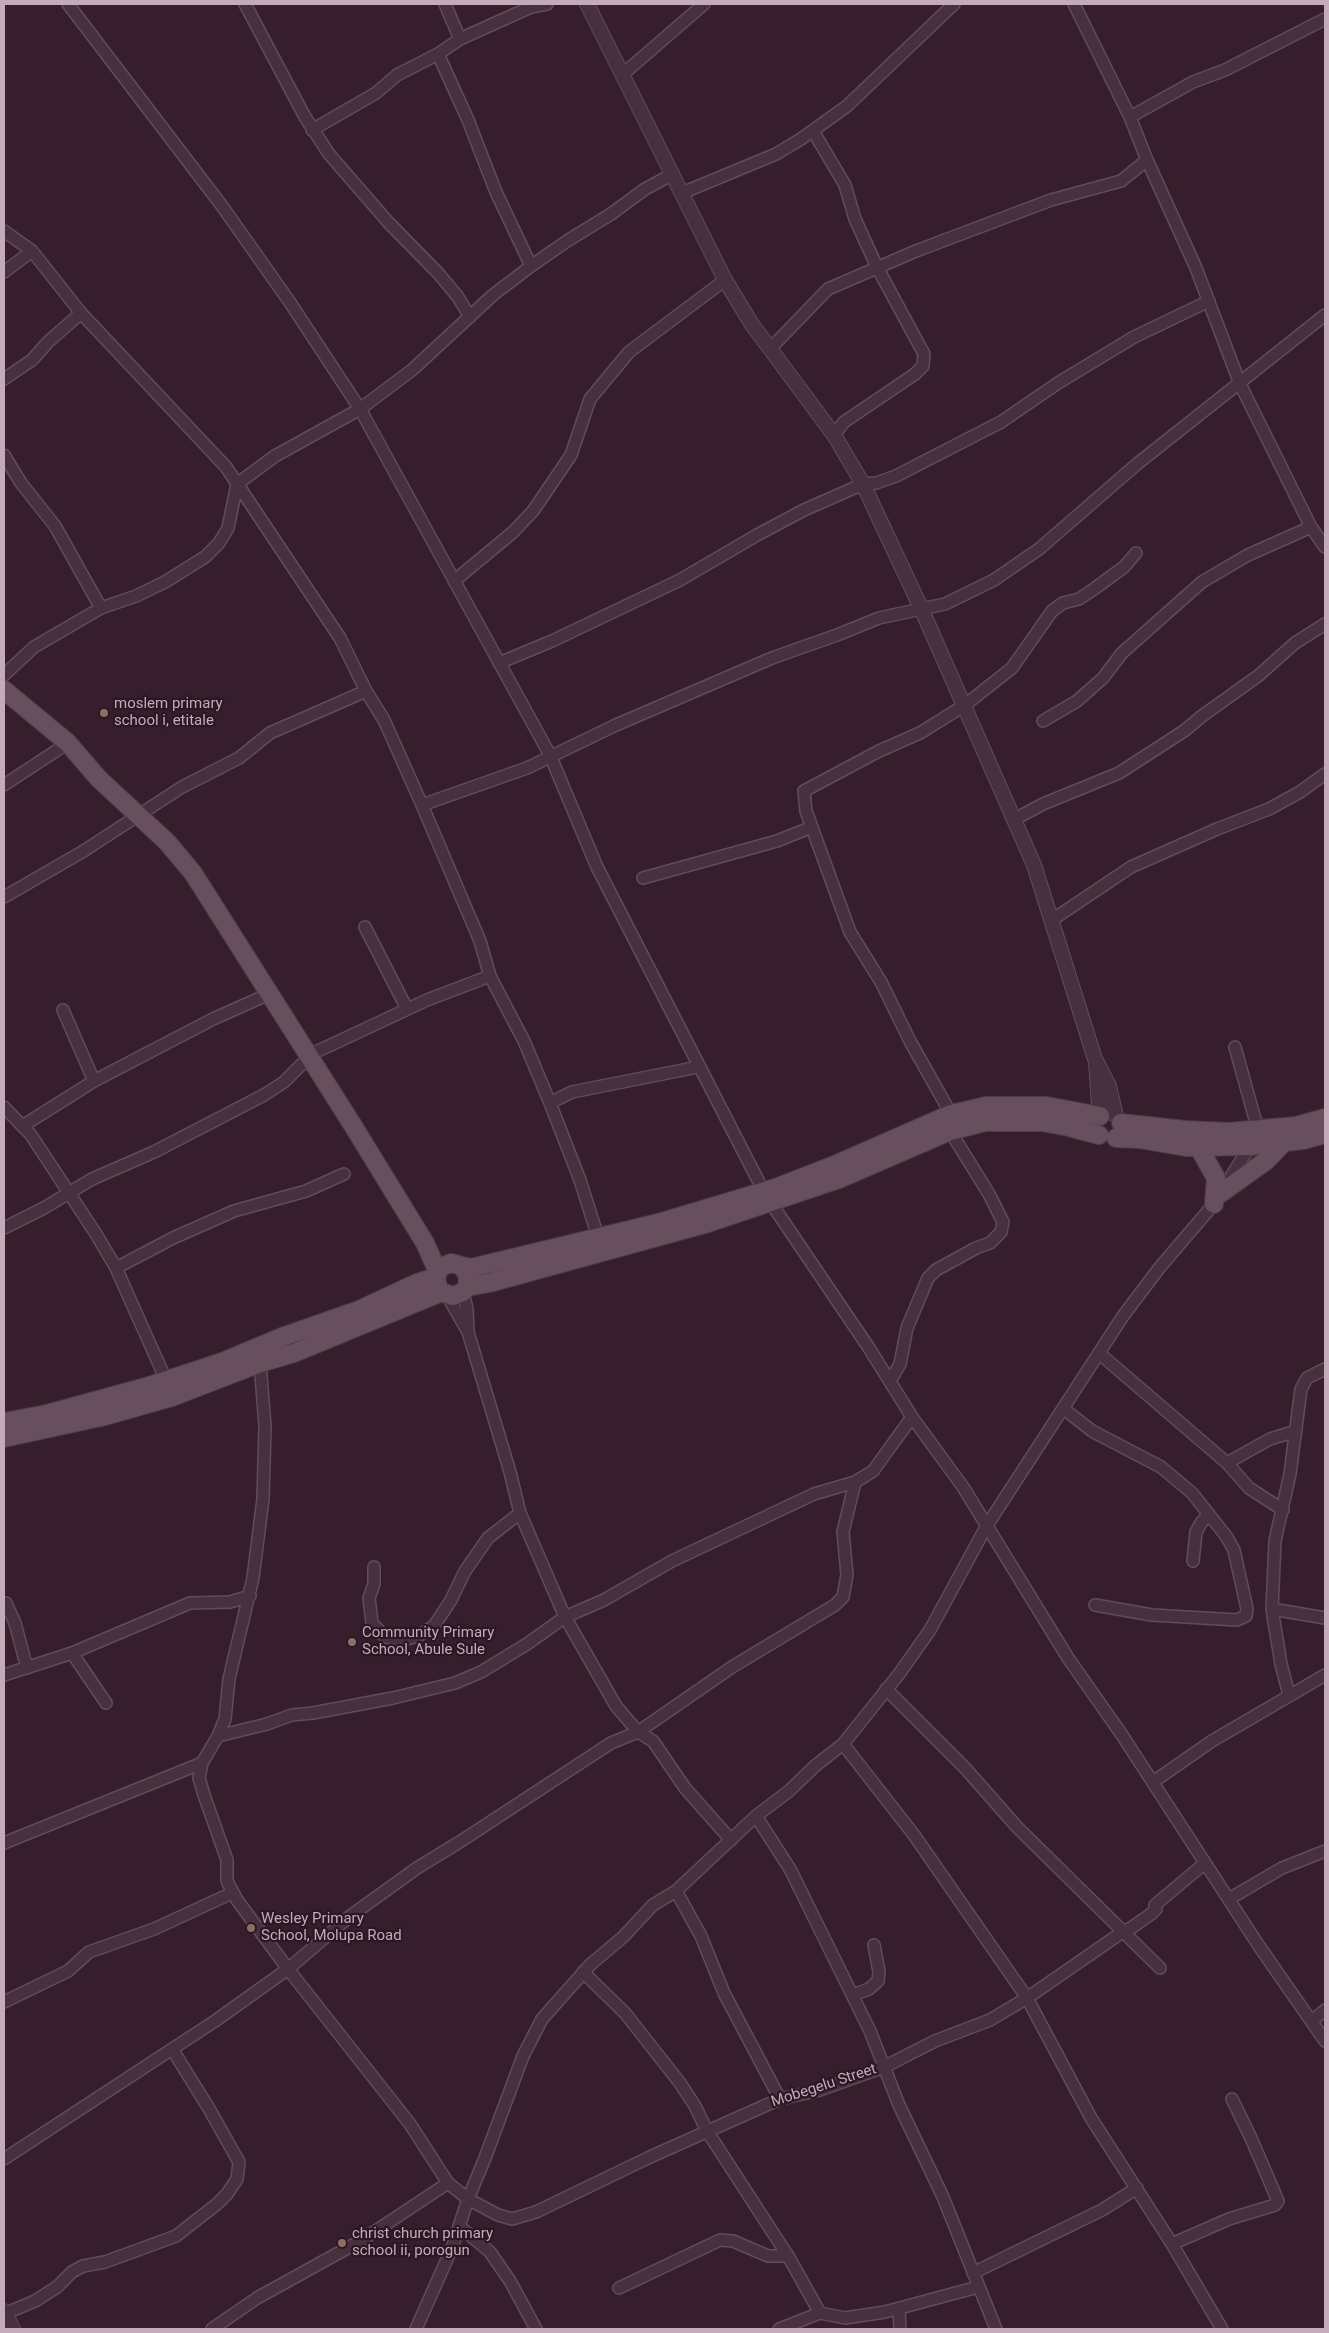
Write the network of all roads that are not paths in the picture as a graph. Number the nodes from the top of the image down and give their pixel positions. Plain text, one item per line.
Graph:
1 (68, 4) edge
2 (245, 4) edge
3 (445, 4) edge
4 (547, 4) edge
5 (587, 4) edge
6 (704, 4) edge
7 (954, 4) edge
8 (1074, 4) edge
9 (1325, 19) edge
10 (460, 39) junction
11 (438, 54) junction
12 (622, 76) junction
13 (1130, 117) junction
14 (312, 130) junction
15 (813, 131) junction
16 (1147, 160) junction
17 (673, 174) junction
18 (682, 193) junction
19 (4, 232) edge
20 (32, 251) junction
21 (531, 266) junction
22 (877, 267) junction
23 (4, 272) edge
24 (725, 280) junction
25 (1209, 301) junction
26 (80, 313) junction
27 (1325, 315) edge
28 (470, 317) junction
29 (770, 348) junction
30 (4, 379) edge
31 (1240, 384) junction
32 (360, 409) junction
33 (834, 435) junction
34 (4, 454) edge
35 (237, 484) junction
36 (863, 484) junction
37 (1311, 527) junction
38 (1325, 546) edge
39 (1136, 553) dead end
40 (454, 581) junction
41 (101, 608) junction
42 (921, 608) junction
43 (1325, 624) edge
44 (499, 664) junction
45 (4, 677) edge
46 (4, 690) edge
47 (366, 690) junction
48 (965, 705) junction
49 (1044, 721) dead end
50 (68, 742) junction
51 (550, 755) junction
52 (1325, 774) edge
53 (4, 784) edge
54 (422, 806) junction
55 (142, 811) junction
56 (1015, 819) junction
57 (812, 827) junction
58 (643, 878) dead end
59 (4, 897) edge
60 (1052, 920) junction
61 (366, 927) dead end
62 (490, 976) junction
63 (269, 994) junction
64 (406, 1009) junction
65 (63, 1010) dead end
66 (1235, 1047) dead end
67 (314, 1054) junction
68 (698, 1067) junction
69 (94, 1081) junction
70 (550, 1103) junction
71 (4, 1106) edge
72 (1325, 1118) edge
73 (951, 1122) junction
74 (1109, 1124) junction
75 (24, 1125) junction
76 (1258, 1130) junction
77 (1325, 1134) edge
78 (1284, 1142) junction
79 (1198, 1146) junction
80 (1250, 1146) junction
81 (344, 1174) dead end
82 (70, 1192) junction
83 (767, 1196) junction
84 (1218, 1199) junction
85 (4, 1228) edge
86 (598, 1237) junction
87 (116, 1268) junction
88 (451, 1281) junction
89 (468, 1332) junction
90 (1100, 1354) junction
91 (260, 1363) junction
92 (1325, 1369) edge
93 (166, 1380) junction
94 (890, 1381) junction
95 (1064, 1409) junction
96 (912, 1417) junction
97 (4, 1422) edge
98 (1296, 1431) junction
99 (4, 1438) edge
100 (1227, 1463) junction
101 (855, 1482) junction
102 (1283, 1510) junction
103 (520, 1514) junction
104 (1209, 1514) junction
105 (986, 1527) junction
106 (1193, 1561) dead end
107 (374, 1567) dead end
108 (250, 1596) junction
109 (6, 1603) dead end
110 (1095, 1605) dead end
111 (1272, 1609) junction
112 (565, 1617) junction
113 (1325, 1618) edge
114 (72, 1653) junction
115 (27, 1668) junction
116 (4, 1675) edge
117 (1325, 1675) edge
118 (886, 1689) junction
119 (1289, 1696) junction
120 (106, 1704) dead end
121 (638, 1732) junction
122 (218, 1736) junction
123 (844, 1744) junction
124 (202, 1764) junction
125 (1153, 1782) junction
126 (756, 1816) junction
127 (731, 1840) junction
128 (4, 1843) edge
129 (1325, 1851) edge
130 (1205, 1863) junction
131 (676, 1891) junction
132 (232, 1893) junction
133 (1229, 1899) junction
134 (1124, 1931) junction
135 (874, 1945) dead end
136 (1160, 1968) dead end
137 (288, 1969) junction
138 (583, 1972) junction
139 (853, 1995) junction
140 (1027, 1998) junction
141 (4, 2002) edge
142 (1325, 2010) edge
143 (1312, 2021) junction
144 (1325, 2041) edge
145 (172, 2049) junction
146 (884, 2067) junction
147 (780, 2099) junction
148 (1232, 2099) dead end
149 (707, 2131) junction
150 (4, 2159) edge
151 (448, 2183) junction
152 (1136, 2188) junction
153 (468, 2199) junction
154 (459, 2226) junction
155 (1172, 2244) junction
156 (788, 2256) junction
157 (973, 2273) junction
158 (978, 2287) junction
159 (618, 2288) dead end
160 (899, 2308) junction
161 (4, 2312) edge
162 (820, 2313) junction
163 (13, 2329) edge
164 (214, 2329) edge
165 (416, 2329) edge
166 (536, 2329) edge
167 (778, 2329) edge
168 (900, 2329) edge
169 (996, 2329) edge
170 (1222, 2329) edge

1 - 32 street
2 - 14 street
3 - 10 street
4 - 10 street
5 - 12 street
6 - 12 street
7 - 15 street
8 - 13 street
9 - 13 street
10 - 11 street
11 - 14 street
11 - 21 street
12 - 17 street
13 - 16 street
14 - 28 street
15 - 18 street
15 - 22 street
16 - 22 street
16 - 25 street
17 - 18 street
17 - 21 street
18 - 24 street
19 - 20 street
20 - 23 street
20 - 26 street
21 - 28 street
22 - 29 street
22 - 33 street
24 - 29 street
24 - 40 street
25 - 31 street
25 - 36 street
26 - 30 street
26 - 35 street
27 - 31 street
28 - 32 street
29 - 33 street
31 - 37 street
31 - 42 street
32 - 35 street
32 - 40 street
33 - 36 street
34 - 41 street
35 - 41 street
35 - 47 street
36 - 42 street
36 - 44 street
37 - 38 street
37 - 49 street
39 - 48 street
40 - 44 street
41 - 45 street
42 - 48 street
42 - 51 street
43 - 56 street
44 - 51 street
45 - 55 main road
46 - 50 main road
47 - 54 street
47 - 55 street
48 - 56 street
48 - 57 street
50 - 53 street
50 - 55 main road
51 - 54 street
51 - 68 street
52 - 60 street
54 - 62 street
55 - 59 street
55 - 63 main road
55 - 67 main road
56 - 60 street
57 - 58 street
57 - 73 street
60 - 74 street
61 - 64 street
62 - 64 street
62 - 70 street
63 - 67 main road
63 - 69 street
64 - 67 street
65 - 69 street
66 - 76 street
67 - 82 street
67 - 88 main road
68 - 70 street
68 - 83 street
69 - 75 street
70 - 86 street
71 - 75 street
72 - 76 main road
73 - 74 main road
73 - 83 main road
73 - 94 street
74 - 76 main road
74 - 79 main road
75 - 82 street
77 - 78 main road
78 - 80 main road
78 - 84 main road
79 - 80 main road
79 - 84 main road
80 - 84 street
81 - 87 street
82 - 85 street
82 - 87 street
83 - 86 main road
83 - 88 main road
83 - 94 street
84 - 90 street
86 - 88 main road
87 - 93 street
88 - 89 street
88 - 89 street
88 - 91 main road
88 - 93 main road
89 - 103 street
90 - 95 street
90 - 100 street
91 - 99 main road
91 - 108 street
92 - 98 street
93 - 97 main road
94 - 96 street
95 - 104 street
95 - 105 street
96 - 101 street
96 - 105 street
98 - 100 street
98 - 102 street
100 - 102 street
101 - 112 street
101 - 121 street
102 - 111 street
103 - 107 street
103 - 112 street
104 - 106 street
104 - 110 street
105 - 118 street
105 - 125 street
108 - 114 street
108 - 122 street
109 - 115 street
111 - 113 street
111 - 119 street
112 - 121 street
112 - 122 street
114 - 115 street
114 - 120 street
115 - 116 street
117 - 119 street
118 - 123 street
118 - 134 street
119 - 125 street
121 - 127 street
121 - 137 street
122 - 124 street
123 - 126 street
123 - 140 street
124 - 128 street
124 - 132 street
125 - 130 street
126 - 127 street
126 - 139 street
127 - 131 street
129 - 133 street
130 - 133 street
130 - 134 street, Mobegelu Street
131 - 138 street
131 - 147 street
132 - 137 street, Mobegelu Street
132 - 141 street
133 - 143 street
134 - 136 street
134 - 140 street, Mobegelu Street
135 - 139 street
137 - 145 street
137 - 151 street, Mobegelu Street
138 - 149 street
138 - 153 street
139 - 146 street
140 - 146 street, Mobegelu Street
140 - 152 street
142 - 143 street
143 - 144 street
145 - 150 street
145 - 161 street
146 - 147 street, Mobegelu Street
146 - 157 street
147 - 149 street, Mobegelu Street
148 - 155 street
149 - 153 street, Mobegelu Street
149 - 156 street
151 - 153 street, Mobegelu Street
151 - 164 street
152 - 155 street
152 - 157 street
153 - 154 street
154 - 165 street
154 - 166 street
155 - 170 street
156 - 159 street
156 - 162 street
157 - 158 street
158 - 160 street
158 - 169 street
160 - 162 street
160 - 168 street
161 - 163 street
162 - 167 street

